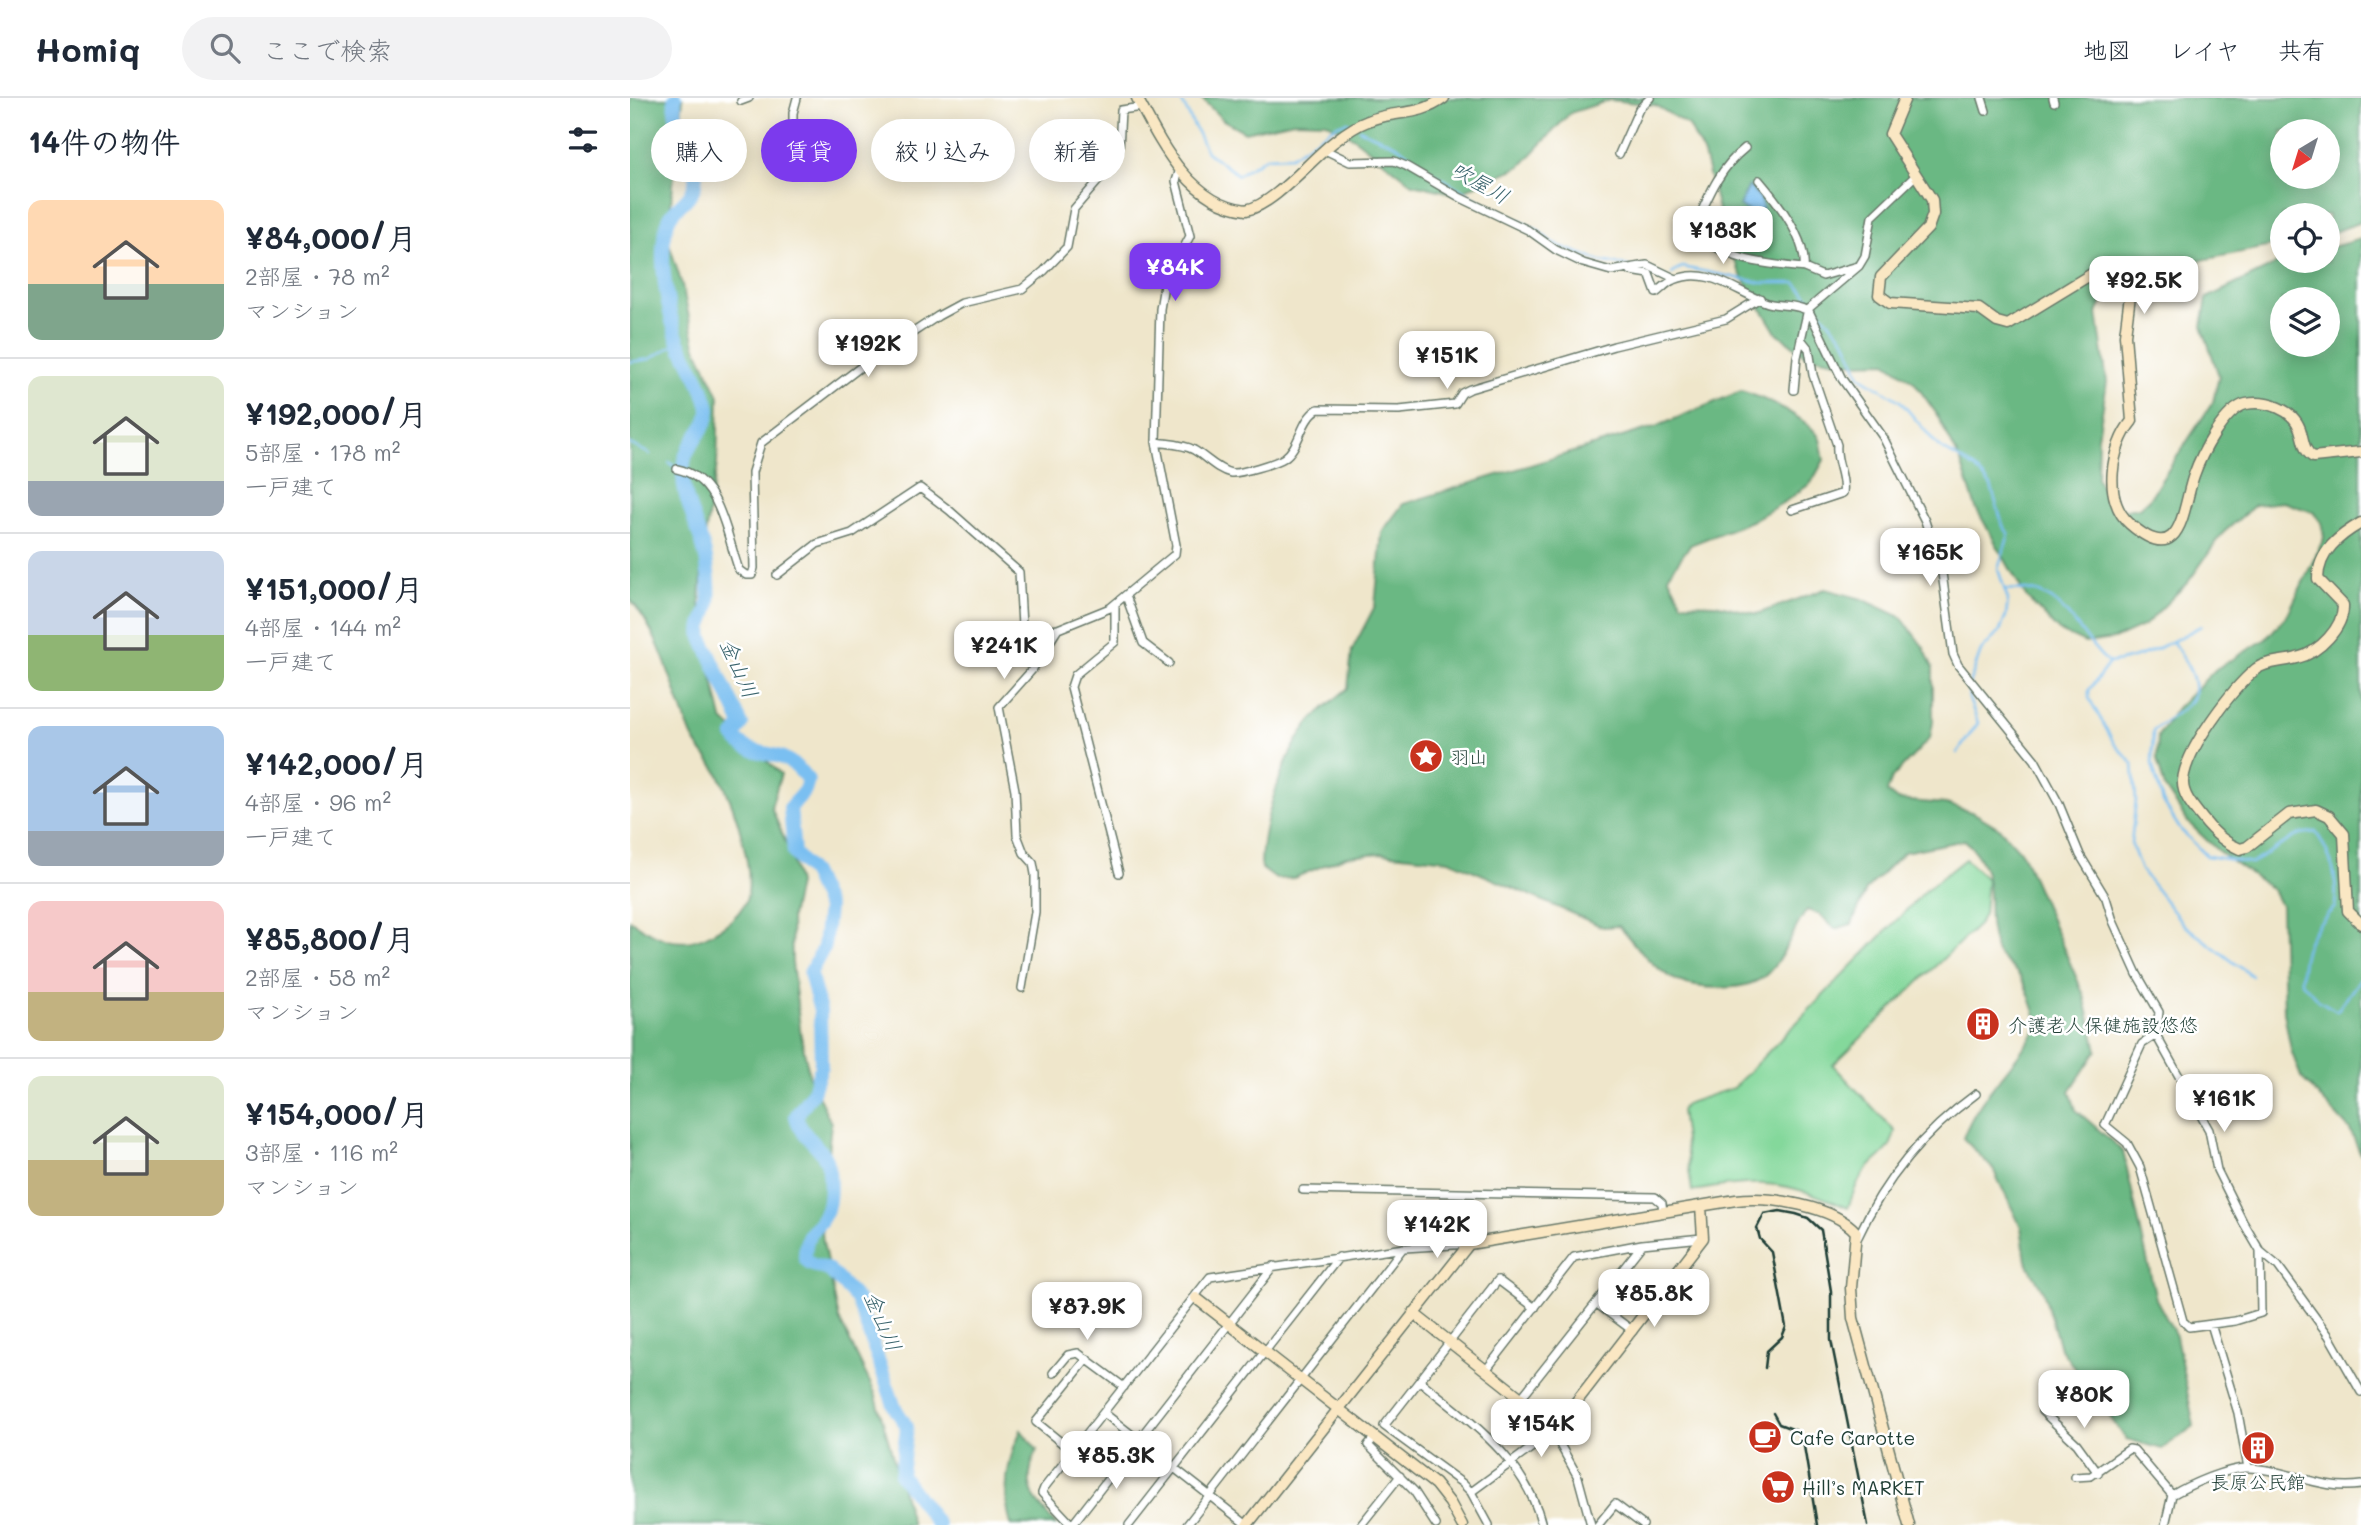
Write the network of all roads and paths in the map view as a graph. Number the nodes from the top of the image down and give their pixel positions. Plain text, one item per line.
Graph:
1 (797, 98) edge
2 (1444, 98) edge
3 (1650, 98) edge
4 (1905, 98) edge
5 (1982, 98) edge
6 (1139, 103) edge
7 (1986, 111) dead end
8 (793, 119) edge
9 (1745, 148) dead end
10 (1325, 150) junction
11 (1619, 155) dead end
12 (1180, 169) junction
13 (1915, 176) junction
14 (1759, 180) dead end
15 (1858, 266) junction
16 (1804, 268) junction
17 (1632, 271) dead end
18 (1676, 279) junction
19 (1760, 298) junction
20 (1807, 310) junction
21 (1801, 340) junction
22 (1794, 390) dead end
23 (1156, 442) junction
24 (2361, 452) edge
25 (677, 469) dead end
26 (1792, 510) dead end
27 (2361, 523) edge
28 (777, 575) dead end
29 (1126, 596) junction
30 (1115, 604) junction
31 (1058, 629) junction
32 (1169, 663) dead end
33 (1119, 873) dead end
34 (2361, 924) edge
35 (1022, 988) dead end
36 (2156, 1035) junction
37 (1976, 1094) dead end
38 (1303, 1190) dead end
39 (1701, 1206) junction
40 (1663, 1213) junction
41 (1858, 1237) junction
42 (1703, 1238) junction
43 (1469, 1244) junction
44 (1642, 1244) junction
45 (1404, 1248) junction
46 (2260, 1251) junction
47 (1339, 1257) junction
48 (1275, 1266) junction
49 (1196, 1298) junction
50 (1597, 1304) junction
51 (1535, 1308) junction
52 (1413, 1313) junction
53 (1230, 1324) junction
54 (2211, 1324) junction
55 (1633, 1331) junction
56 (1451, 1342) junction
57 (1266, 1353) junction
58 (1087, 1359) junction
59 (1486, 1370) junction
60 (1053, 1373) dead end
61 (1301, 1380) junction
62 (1420, 1381) junction
63 (1124, 1387) junction
64 (2361, 1392) edge
65 (1521, 1398) junction
66 (1339, 1408) junction
67 (2042, 1411) dead end
68 (1104, 1413) junction
69 (1553, 1432) junction
70 (1375, 1437) junction
71 (1138, 1440) junction
72 (1073, 1452) junction
73 (1512, 1463) junction
74 (1174, 1467) junction
75 (2248, 1468) junction
76 (2098, 1473) junction
77 (1400, 1476) junction
78 (2076, 1477) dead end
79 (2361, 1485) edge
80 (1471, 1492) junction
81 (2172, 1495) junction
82 (1210, 1496) junction
83 (1072, 1525) edge
84 (1129, 1525) edge
85 (1187, 1525) edge
86 (1247, 1525) edge
87 (1362, 1525) edge
88 (1436, 1525) edge
89 (1462, 1525) edge
90 (1489, 1525) edge
91 (1542, 1525) edge
92 (1591, 1525) edge
93 (1598, 1525) edge
94 (1643, 1525) edge
95 (1909, 1525) edge
96 (2165, 1525) edge

1 - 8 street
2 - 10 street
3 - 11 street
4 - 13 street
5 - 7 street
6 - 12 street
6 - 25 street
9 - 16 street
10 - 12 street
10 - 18 street
12 - 23 street
13 - 15 street
13 - 24 street
14 - 16 street
15 - 16 street
15 - 20 street
17 - 18 street
18 - 19 street
19 - 20 street
19 - 23 street
20 - 21 street
20 - 36 street
21 - 22 street
21 - 26 street
23 - 29 street
27 - 34 street
28 - 31 street
29 - 30 street
29 - 32 street
30 - 31 street
30 - 33 street
31 - 35 street
36 - 46 street
36 - 54 street
37 - 41 street
38 - 40 street
39 - 40 street
39 - 41 street
39 - 42 street
40 - 43 street
41 - 95 street
42 - 44 street
42 - 55 street
43 - 45 street
43 - 52 street
44 - 50 street
44 - 51 street
45 - 47 street
45 - 61 street
46 - 54 street
46 - 64 street
47 - 48 street
47 - 57 street
48 - 49 street
48 - 53 street
49 - 53 street
49 - 63 street
50 - 55 street
50 - 65 street
51 - 56 street
51 - 59 street
52 - 56 street
52 - 66 street
53 - 57 street
53 - 71 street
54 - 75 street
55 - 69 street
56 - 59 street
56 - 62 street
57 - 61 street
57 - 74 street
58 - 60 street
58 - 63 street
58 - 72 street
59 - 65 street
61 - 66 street
61 - 82 street
62 - 73 street
62 - 80 street
63 - 68 street
65 - 69 street
66 - 70 street
66 - 86 street
67 - 76 street
68 - 71 street
68 - 72 street
69 - 73 street
69 - 92 street
70 - 77 street
70 - 89 street
71 - 74 street
71 - 83 street
72 - 83 street
73 - 80 street
73 - 91 street
74 - 82 street
74 - 84 street
75 - 79 street
75 - 81 street
76 - 78 street
76 - 81 street
77 - 87 street
77 - 88 street
80 - 90 street
81 - 96 street
82 - 85 street
82 - 86 street
93 - 94 street

